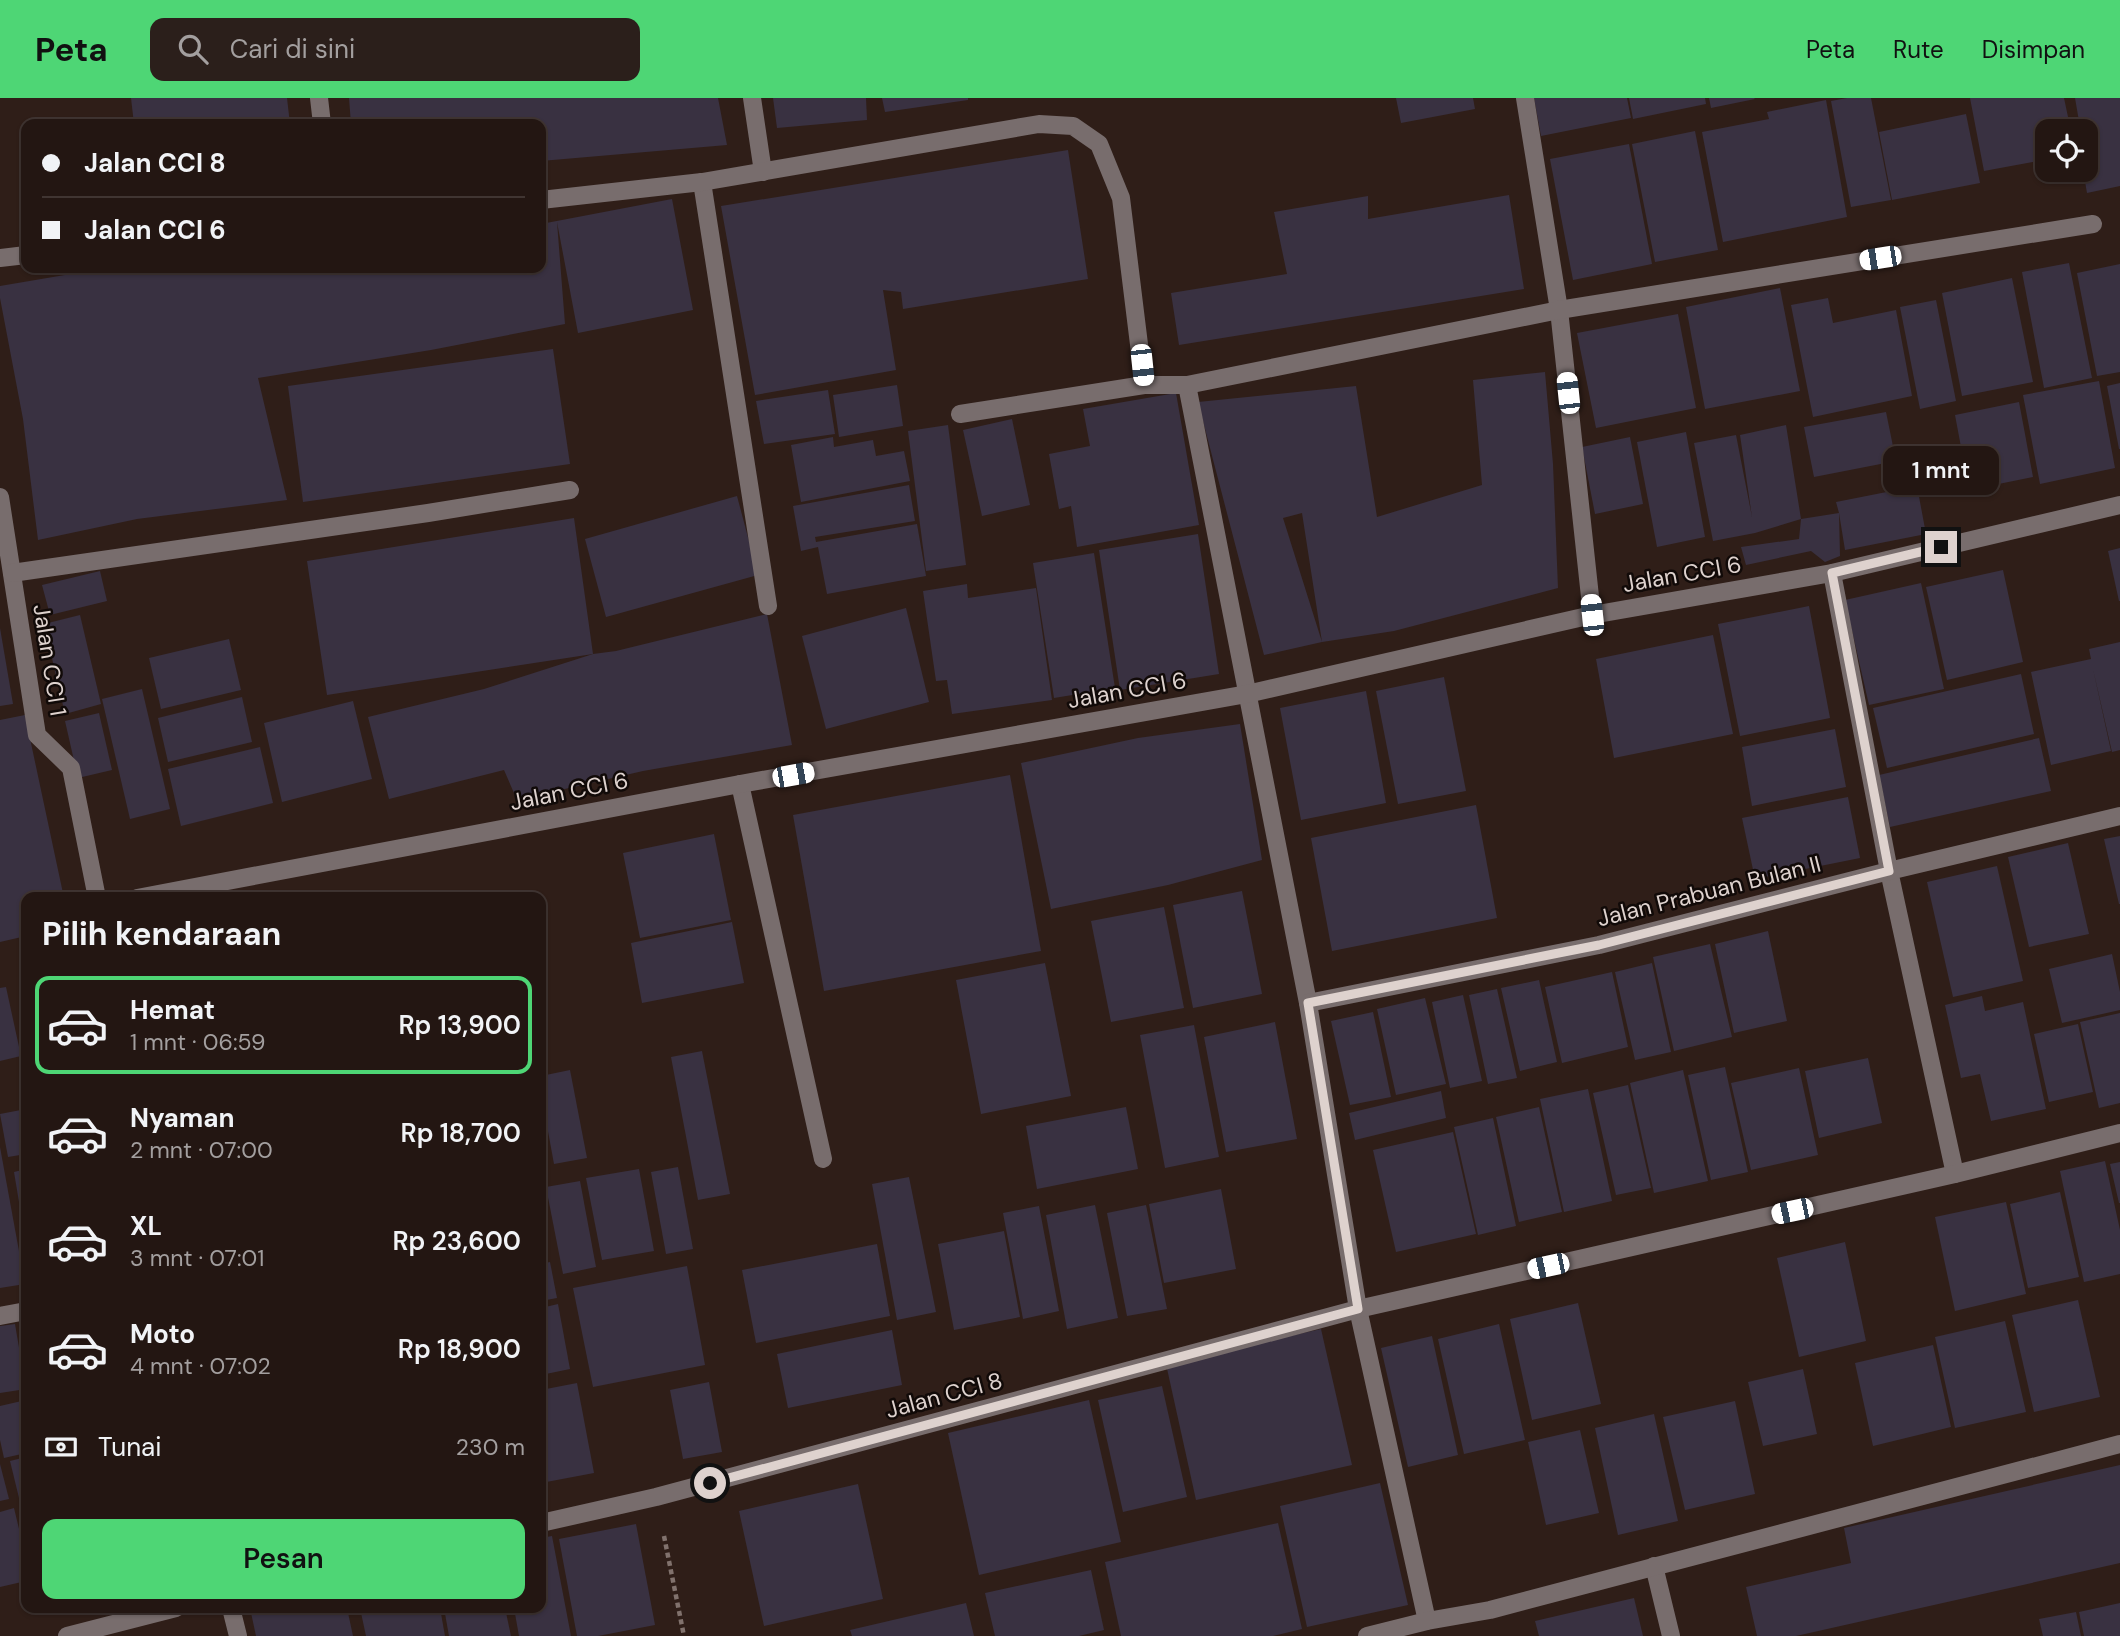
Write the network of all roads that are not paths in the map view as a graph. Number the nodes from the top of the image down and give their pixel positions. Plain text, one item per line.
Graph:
1 (319, 98) edge
2 (752, 98) edge
3 (1525, 98) edge
4 (321, 119) edge
5 (763, 172) junction
6 (702, 182) junction
7 (546, 199) edge
8 (2093, 224) dead end
9 (21, 256) edge
10 (0, 258) edge
11 (1559, 310) junction
12 (1144, 385) junction
13 (1187, 385) junction
14 (960, 414) dead end
15 (570, 489) dead end
16 (0, 497) edge
17 (2120, 505) edge
18 (12, 573) junction
19 (1832, 573) junction
20 (768, 606) dead end
21 (1592, 615) junction
22 (1247, 694) junction
23 (740, 784) junction
24 (2120, 816) edge
25 (1889, 871) junction
26 (96, 892) edge
27 (169, 892) edge
28 (1308, 1003) junction
29 (2120, 1133) edge
30 (823, 1159) dead end
31 (1955, 1174) junction
32 (1358, 1309) junction
33 (21, 1312) edge
34 (0, 1316) edge
35 (2120, 1444) edge
36 (546, 1522) edge
37 (1654, 1566) junction
38 (157, 1613) edge
39 (232, 1613) edge
40 (1427, 1621) junction
41 (67, 1636) edge
42 (238, 1636) edge
43 (1367, 1636) edge
44 (1671, 1636) edge

1 - 4 street
2 - 5 street
3 - 11 street
5 - 6 street
5 - 12 street
6 - 7 street
6 - 20 street
8 - 11 street
9 - 10 street
11 - 13 street
11 - 21 street
12 - 13 street
12 - 14 street
13 - 22 street
15 - 18 street
16 - 18 street, Jalan CCI 1
17 - 19 street, Jalan CCI 6
18 - 26 street, Jalan CCI 1
19 - 21 street, Jalan CCI 6
19 - 25 street
21 - 22 street, Jalan CCI 6
22 - 23 street, Jalan CCI 6
22 - 28 street
23 - 27 street, Jalan CCI 6
23 - 30 street
24 - 25 street, Jalan Prabuan Bulan II
25 - 28 street, Jalan Prabuan Bulan II
25 - 31 street
28 - 32 street
29 - 31 street, Jalan CCI 8
31 - 32 street, Jalan CCI 8
32 - 36 street, Jalan CCI 8
32 - 40 street
33 - 34 street
35 - 37 street
37 - 40 street
37 - 44 street
38 - 41 street
39 - 42 street
40 - 43 street

